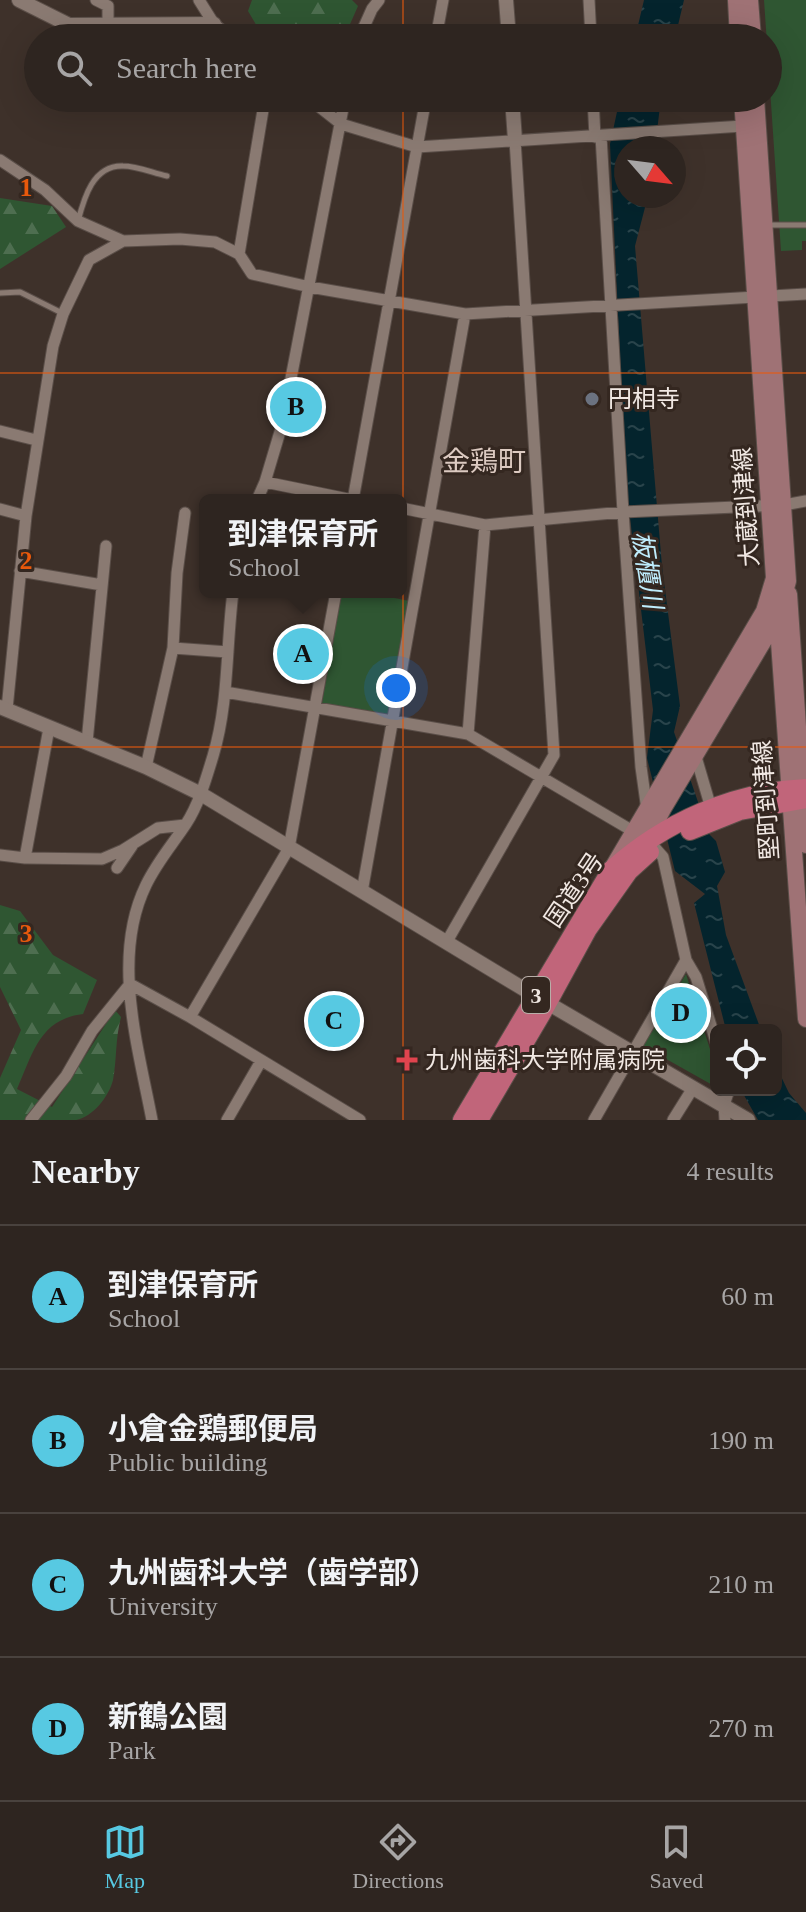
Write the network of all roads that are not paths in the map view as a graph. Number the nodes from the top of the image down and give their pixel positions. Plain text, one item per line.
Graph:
1 (19, 0) edge
2 (96, 0) edge
3 (199, 0) edge
4 (379, 0) edge
5 (443, 0) edge
6 (506, 0) edge
7 (589, 0) edge
8 (736, 0) edge
9 (750, 0) edge
10 (67, 24) edge
11 (108, 24) edge
12 (214, 24) edge
13 (365, 24) edge
14 (439, 24) edge
15 (508, 24) edge
16 (590, 24) edge
17 (737, 24) edge
18 (752, 24) edge
19 (263, 112) edge
20 (326, 112) edge
21 (343, 112) edge
22 (423, 112) edge
23 (513, 112) edge
24 (595, 112) edge
25 (742, 112) edge
26 (757, 112) edge
27 (341, 124) junction
28 (743, 126) junction
29 (598, 136) junction
30 (515, 140) junction
31 (417, 147) junction
32 (0, 160) edge
33 (167, 176) dead end
34 (78, 221) junction
35 (764, 225) junction
36 (806, 225) edge
37 (123, 241) junction
38 (239, 254) junction
39 (310, 287) junction
40 (0, 293) edge
41 (806, 294) edge
42 (762, 296) junction
43 (389, 301) junction
44 (611, 307) junction
45 (524, 311) junction
46 (63, 314) junction
47 (465, 314) junction
48 (0, 431) edge
49 (36, 440) junction
50 (265, 482) junction
51 (260, 494) edge
52 (324, 494) edge
53 (354, 494) edge
54 (806, 501) edge
55 (777, 504) junction
56 (0, 509) edge
57 (407, 509) edge
58 (623, 512) junction
59 (185, 513) dead end
60 (431, 513) junction
61 (26, 516) junction
62 (538, 520) junction
63 (485, 525) junction
64 (106, 546) dead end
65 (20, 571) junction
66 (781, 579) junction
67 (102, 585) junction
68 (232, 598) edge
69 (335, 598) edge
70 (778, 617) junction
71 (173, 648) junction
72 (228, 652) junction
73 (225, 692) junction
74 (3, 708) edge
75 (315, 708) junction
76 (393, 720) junction
77 (49, 728) junction
78 (468, 734) junction
79 (87, 742) junction
80 (691, 755) junction
81 (146, 767) junction
82 (543, 777) junction
83 (201, 794) junction
84 (799, 794) edge
85 (655, 804) junction
86 (706, 815) junction
87 (185, 825) junction
88 (653, 839) junction
89 (134, 844) junction
90 (806, 845) edge
91 (289, 848) junction
92 (0, 855) edge
93 (25, 858) junction
94 (117, 868) dead end
95 (362, 892) junction
96 (446, 943) junction
97 (686, 960) junction
98 (130, 984) junction
99 (542, 999) junction
100 (190, 1017) junction
101 (806, 1019) edge
102 (710, 1024) edge
103 (635, 1052) junction
104 (261, 1061) junction
105 (693, 1088) junction
106 (726, 1105) edge
107 (342, 1116) edge
108 (31, 1120) edge
109 (152, 1120) edge
110 (227, 1120) edge
111 (360, 1120) edge
112 (462, 1120) edge
113 (479, 1120) edge
114 (594, 1120) edge
115 (673, 1120) edge
116 (748, 1120) edge

1 - 10 street
2 - 11 street
3 - 12 street
4 - 13 street
5 - 14 street
6 - 15 street
7 - 16 street
8 - 17 main road
9 - 18 main road
19 - 38 street
20 - 27 street
21 - 27 street
22 - 31 street
23 - 30 street
24 - 29 street
25 - 28 main road, 大蔵到津線
26 - 35 main road, 大蔵到津線
27 - 31 street
27 - 39 street
28 - 29 street
28 - 42 main road, 大蔵到津線
29 - 30 street
29 - 44 street
30 - 31 street
30 - 45 street
31 - 43 street
32 - 34 street
33 - 34 lane
34 - 37 street
35 - 36 lane
35 - 42 main road, 大蔵到津線
37 - 38 street
37 - 46 street
38 - 39 street
39 - 43 street
39 - 50 street
40 - 46 lane
41 - 42 street
42 - 44 street
42 - 55 main road, 大蔵到津線
43 - 47 street
43 - 53 street
44 - 45 street
44 - 58 street
45 - 47 street
45 - 62 street
46 - 49 street
47 - 60 street
48 - 49 street
49 - 61 street
50 - 51 street
50 - 52 street
54 - 55 street
55 - 58 street
55 - 66 main road, 大蔵到津線
56 - 61 street
57 - 60 street
58 - 62 street
58 - 85 street
59 - 71 street
60 - 63 street
60 - 76 street
61 - 65 street
62 - 63 street
62 - 82 street
63 - 78 street
64 - 67 street
65 - 67 street
65 - 74 street
66 - 70 main road, 堅町到津線
66 - 80 main road, 大蔵到津線
66 - 84 main road, 堅町到津線
67 - 79 street
68 - 72 street
69 - 75 street
70 - 80 main road, 大蔵到津線
70 - 84 main road, 堅町到津線
71 - 72 street
71 - 81 street
72 - 73 street
73 - 75 street
73 - 83 street
74 - 77 street
75 - 76 street
75 - 91 street
76 - 78 street
76 - 95 street
77 - 79 street
77 - 93 street
78 - 82 street
79 - 81 street
80 - 85 main road, 大蔵到津線
80 - 86 street
81 - 83 street
82 - 88 street
82 - 96 street
83 - 87 street
83 - 91 street
84 - 86 highway, 国道3号 / 3
84 - 90 main road, 堅町到津線
84 - 101 main road, 堅町到津線
85 - 88 main road, 大蔵到津線
86 - 88 highway, 国道3号 / 3
87 - 89 street
87 - 98 street
88 - 97 street
88 - 99 highway, 国道3号 / 3
89 - 93 street
89 - 94 street
91 - 95 street
91 - 100 street
92 - 93 street
95 - 96 street
96 - 99 street
97 - 102 street
97 - 103 street
98 - 100 street
98 - 108 street
98 - 109 street
99 - 103 street
99 - 112 highway, 国道3号 / 3
99 - 113 highway, 国道3号 / 3
100 - 104 street
103 - 105 street
103 - 114 street
104 - 107 street
104 - 110 street
105 - 106 street
105 - 115 street
106 - 116 street
107 - 111 street

